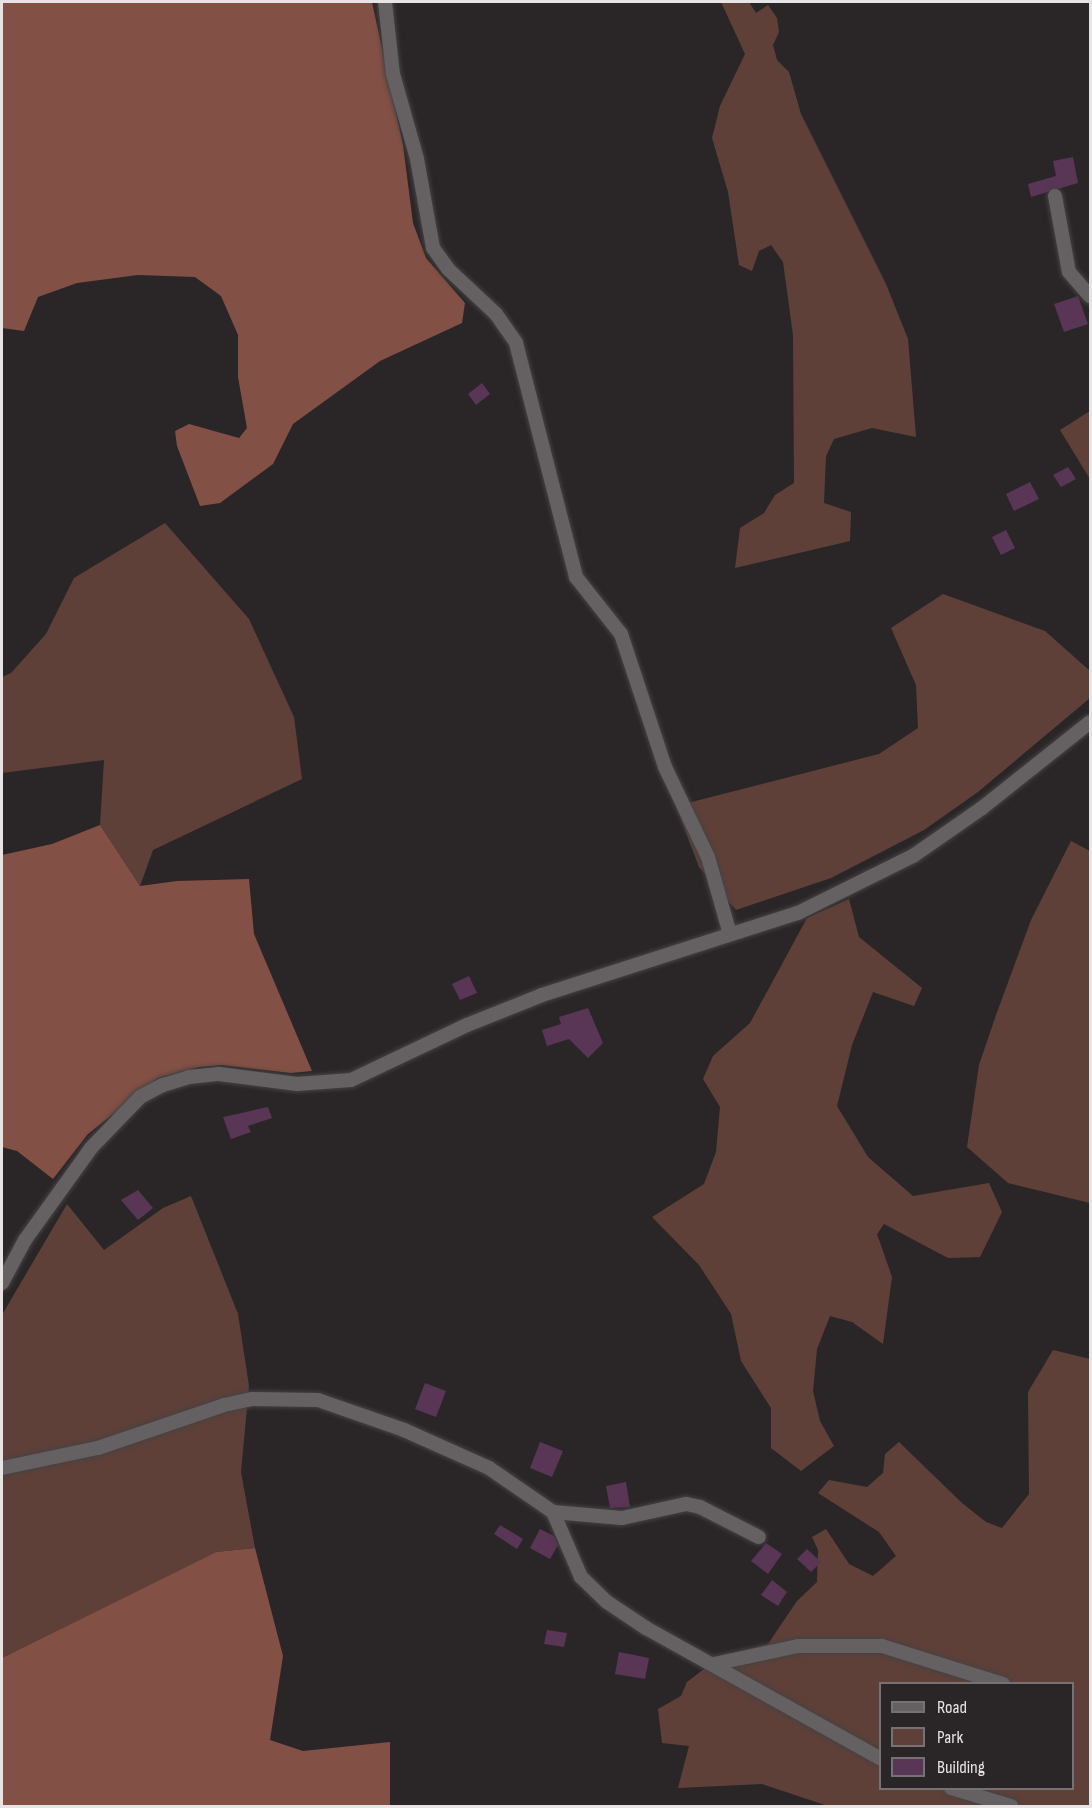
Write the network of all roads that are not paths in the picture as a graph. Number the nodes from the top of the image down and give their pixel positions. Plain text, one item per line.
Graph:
1 (385, 2) edge
2 (1056, 196) dead end
3 (1090, 296) edge
4 (1090, 722) edge
5 (730, 934) junction
6 (2, 1283) edge
7 (2, 1468) edge
8 (553, 1512) junction
9 (759, 1537) dead end
10 (714, 1664) junction
11 (1000, 1682) edge
12 (879, 1757) edge
13 (958, 1790) edge
14 (1011, 1806) edge

1 - 5 street
2 - 3 street
4 - 5 street
5 - 6 street
7 - 8 street
8 - 9 street
8 - 10 street
10 - 11 street
10 - 12 street
13 - 14 street

